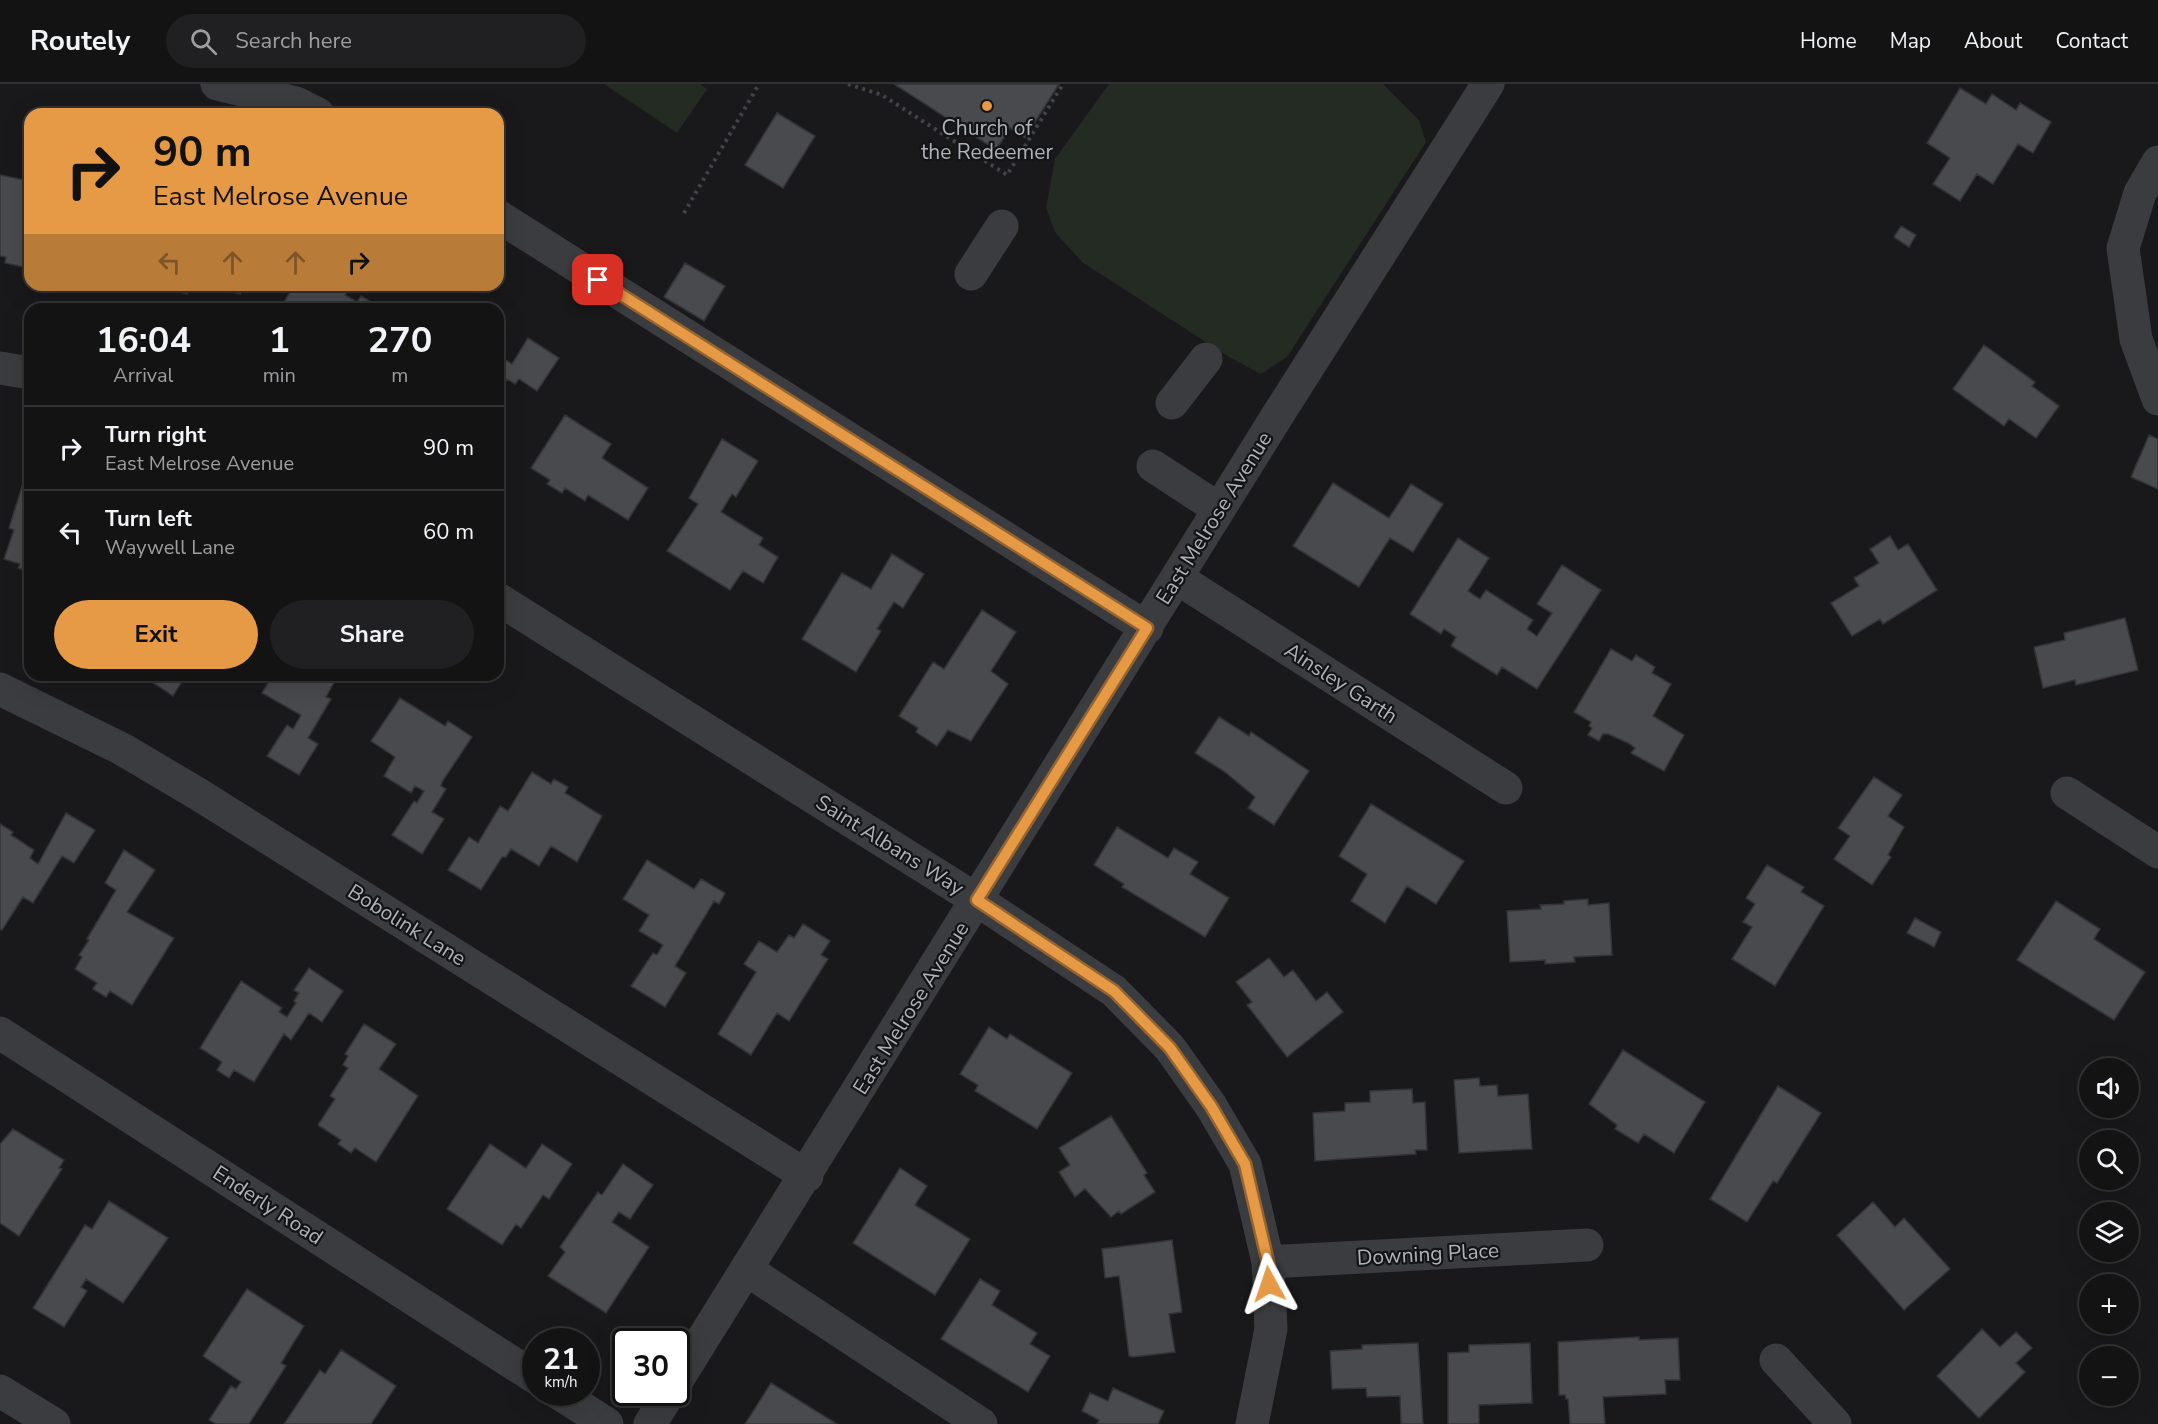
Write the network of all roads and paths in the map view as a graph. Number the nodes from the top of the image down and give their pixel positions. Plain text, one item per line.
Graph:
1 (217, 84) edge
2 (759, 84) edge
3 (848, 84) edge
4 (1063, 84) edge
5 (1488, 84) edge
6 (309, 100) edge
7 (2158, 162) edge
8 (684, 213) dead end
9 (504, 220) edge
10 (1002, 226) dead end
11 (971, 274) dead end
12 (1206, 358) dead end
13 (0, 368) edge
14 (24, 372) edge
15 (2158, 399) edge
16 (1173, 403) dead end
17 (1153, 466) dead end
18 (1219, 509) junction
19 (1176, 578) junction
20 (504, 603) edge
21 (1147, 628) junction
22 (0, 689) edge
23 (1506, 788) dead end
24 (2067, 793) dead end
25 (2158, 852) edge
26 (977, 900) junction
27 (0, 1032) edge
28 (807, 1176) junction
29 (1587, 1245) dead end
30 (1268, 1262) junction
31 (747, 1270) junction
32 (690, 1360) edge
33 (1776, 1360) dead end
34 (522, 1369) edge
35 (0, 1391) edge
36 (579, 1406) edge
37 (661, 1406) edge
38 (54, 1424) edge
39 (607, 1424) edge
40 (650, 1424) edge
41 (981, 1424) edge
42 (1252, 1424) edge
43 (1834, 1424) edge

1 - 6 street
2 - 8 path
3 - 4 path
5 - 18 street, East Melrose Avenue
7 - 15 street
9 - 21 street
10 - 11 street
12 - 16 street
13 - 14 street
17 - 18 street
18 - 19 street, East Melrose Avenue
19 - 21 street, East Melrose Avenue
19 - 23 street, Ainsley Garth
20 - 26 street, Saint Albans Way
21 - 26 street, East Melrose Avenue
22 - 28 street, Bobolink Lane
24 - 25 street
26 - 28 street, East Melrose Avenue
26 - 30 street, Saint Albans Way
27 - 34 street, Enderly Road
28 - 31 street, East Melrose Avenue
29 - 30 street, Downing Place
30 - 42 street, Saint Albans Way
31 - 32 street, East Melrose Avenue
31 - 41 street
33 - 43 street
35 - 38 street
36 - 39 street
37 - 40 street

